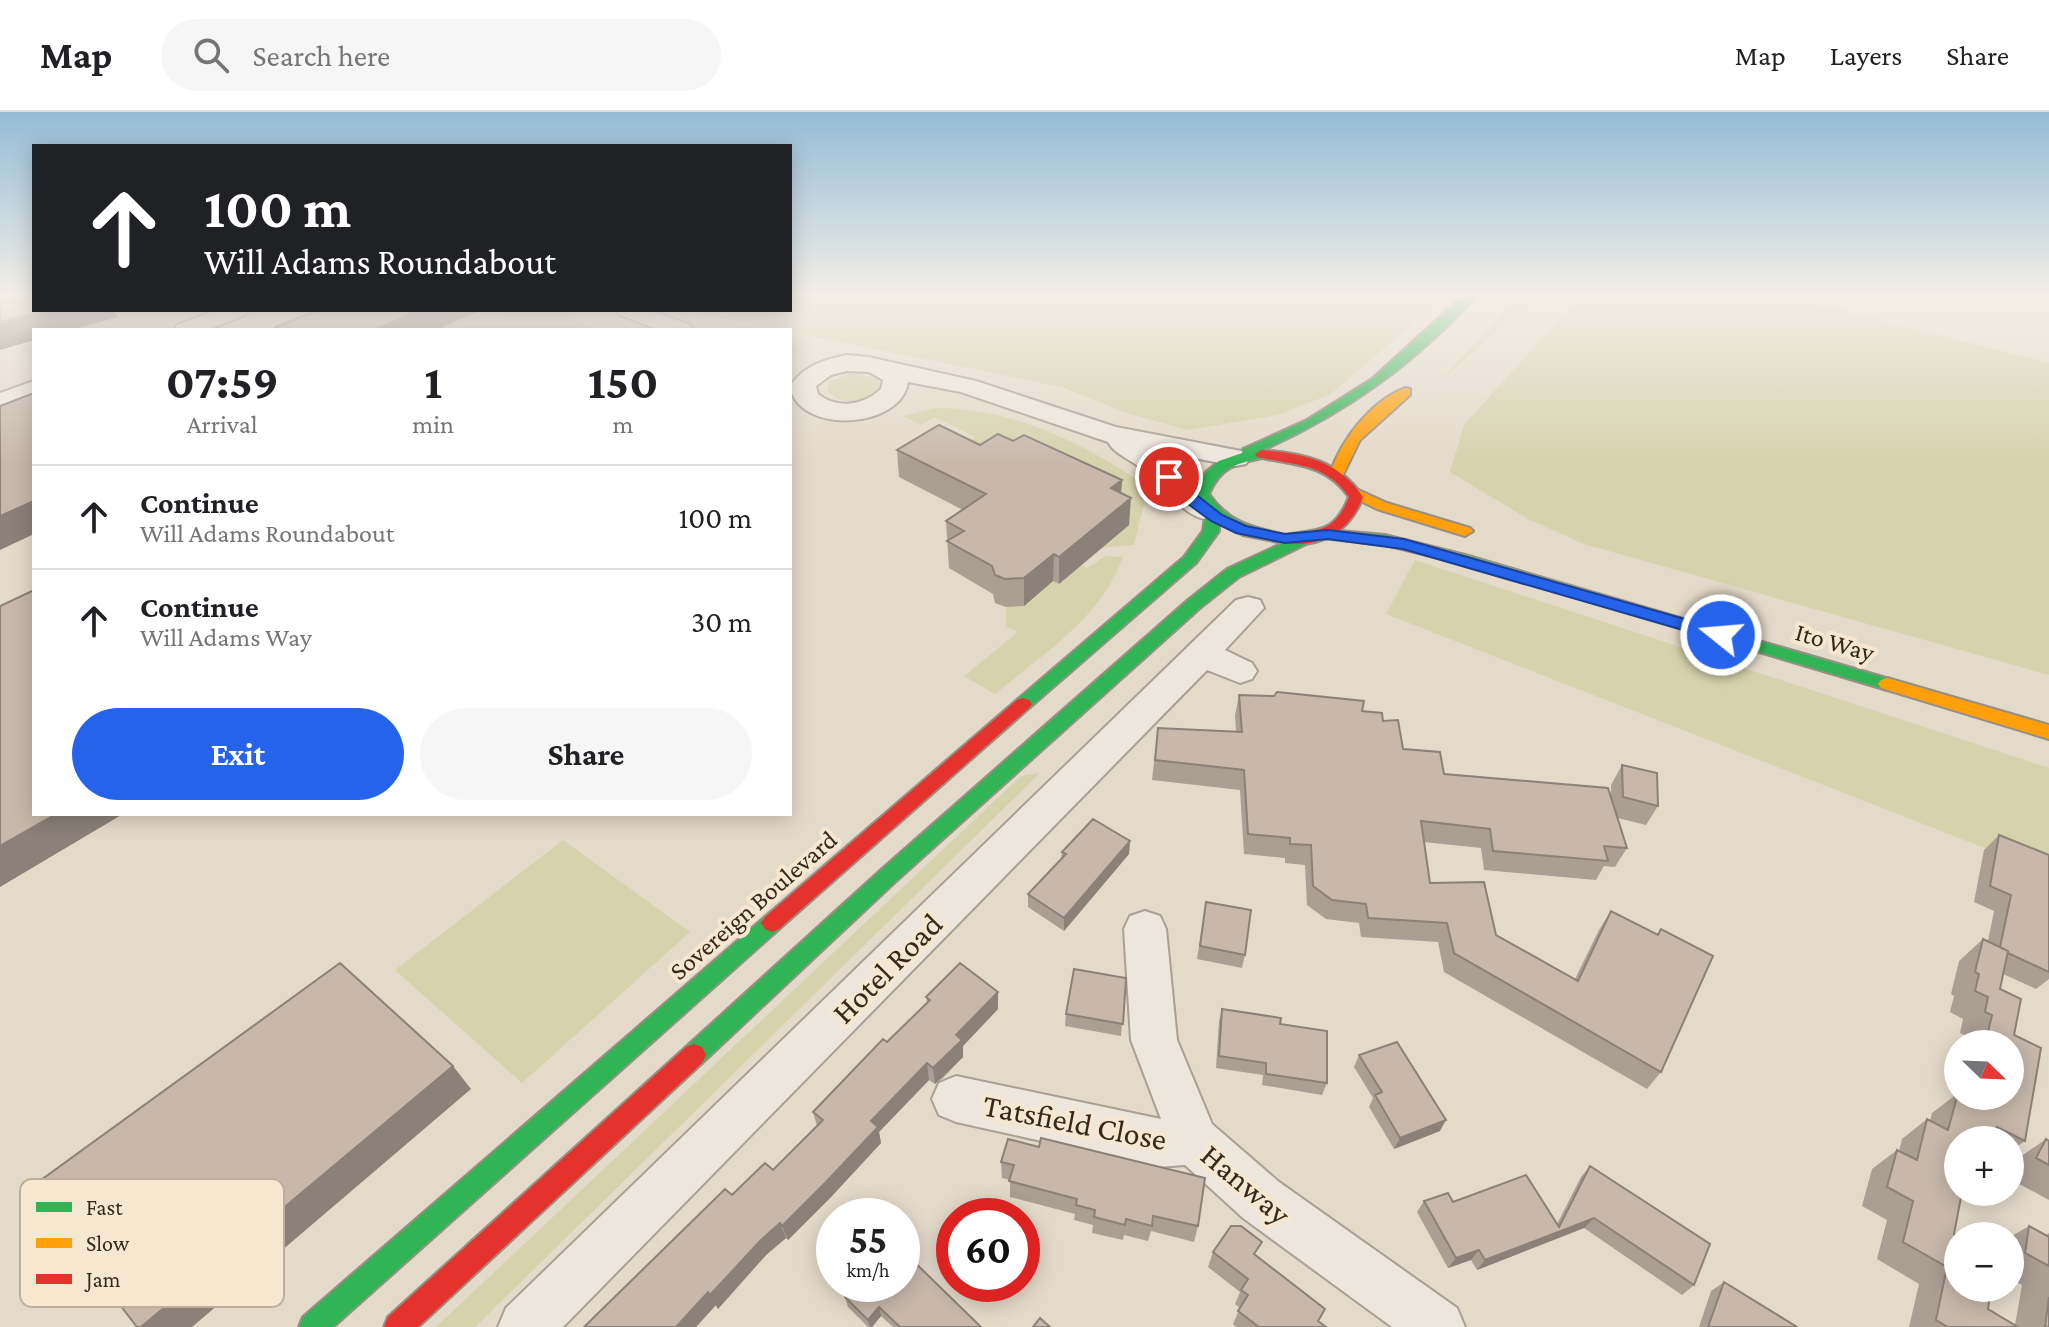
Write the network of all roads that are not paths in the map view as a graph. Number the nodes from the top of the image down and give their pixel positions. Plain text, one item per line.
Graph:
1 (1411, 351) edge
2 (885, 369) junction
3 (821, 370) junction
4 (792, 371) edge
5 (1415, 382) dead end
6 (32, 390) edge
7 (797, 390) edge
8 (985, 393) junction
9 (0, 402) edge
10 (873, 407) junction
11 (1110, 434) junction
12 (1237, 457) junction
13 (1337, 474) junction
14 (1354, 492) junction
15 (1211, 513) junction
16 (1328, 535) junction
17 (1307, 538) junction
18 (1488, 538) dead end
19 (1248, 608) dead end
20 (2049, 732) edge
21 (1145, 929) dead end
22 (956, 1099) dead end
23 (1194, 1141) junction
24 (313, 1327) edge
25 (398, 1327) edge
26 (525, 1327) edge
27 (1438, 1327) edge

1 - 12 main road
2 - 3 street
2 - 8 street
2 - 10 street
3 - 4 street
3 - 7 street
5 - 13 main road
6 - 9 street
7 - 10 street
8 - 10 street
8 - 11 street
11 - 12 street
11 - 15 street
12 - 13 main road
12 - 15 main road
13 - 14 main road
14 - 16 main road
14 - 18 main road
15 - 17 main road
15 - 24 main road, Sovereign Boulevard
16 - 17 main road, Ito Way
16 - 20 main road, Ito Way
17 - 25 main road
19 - 26 street, Hotel Road
21 - 23 street, Hanway
22 - 23 street, Tatsfield Close
23 - 27 street, Hanway

